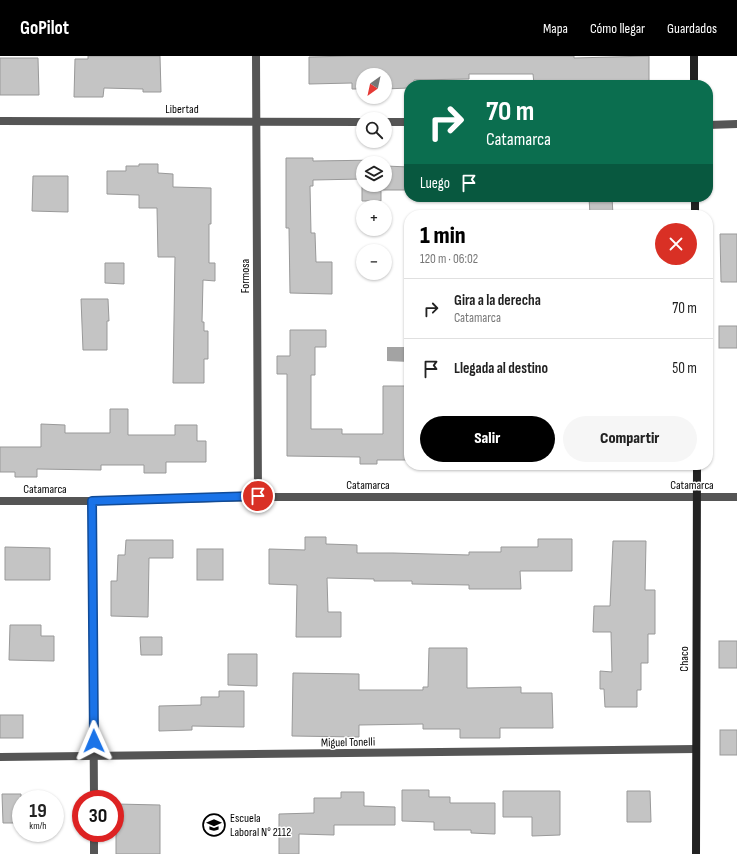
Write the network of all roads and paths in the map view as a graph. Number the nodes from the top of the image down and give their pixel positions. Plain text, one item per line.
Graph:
1 (256, 56) edge
2 (694, 56) edge
3 (694, 80) edge
4 (0, 121) edge
5 (256, 121) junction
6 (356, 122) edge
7 (392, 122) edge
8 (404, 122) edge
9 (737, 124) edge
10 (713, 125) edge
11 (697, 470) edge
12 (258, 496) junction
13 (697, 497) junction
14 (737, 497) edge
15 (0, 501) edge
16 (92, 501) junction
17 (696, 749) junction
18 (0, 757) edge
19 (94, 757) junction
20 (94, 790) edge
21 (94, 842) edge
22 (94, 854) edge
23 (696, 854) edge

1 - 5 street, Formosa
2 - 3 main road
4 - 5 street, Libertad
5 - 6 street, Libertad
5 - 12 street, Formosa
7 - 8 street
9 - 10 street
11 - 13 main road, Chaco
12 - 13 street, Catamarca
12 - 16 street, Catamarca
13 - 14 street, Catamarca
13 - 17 main road, Chaco
15 - 16 street, Catamarca
16 - 19 street
17 - 19 street, Miguel Tonelli
17 - 23 main road, Chaco
18 - 19 street, Miguel Tonelli
19 - 20 street
21 - 22 street

